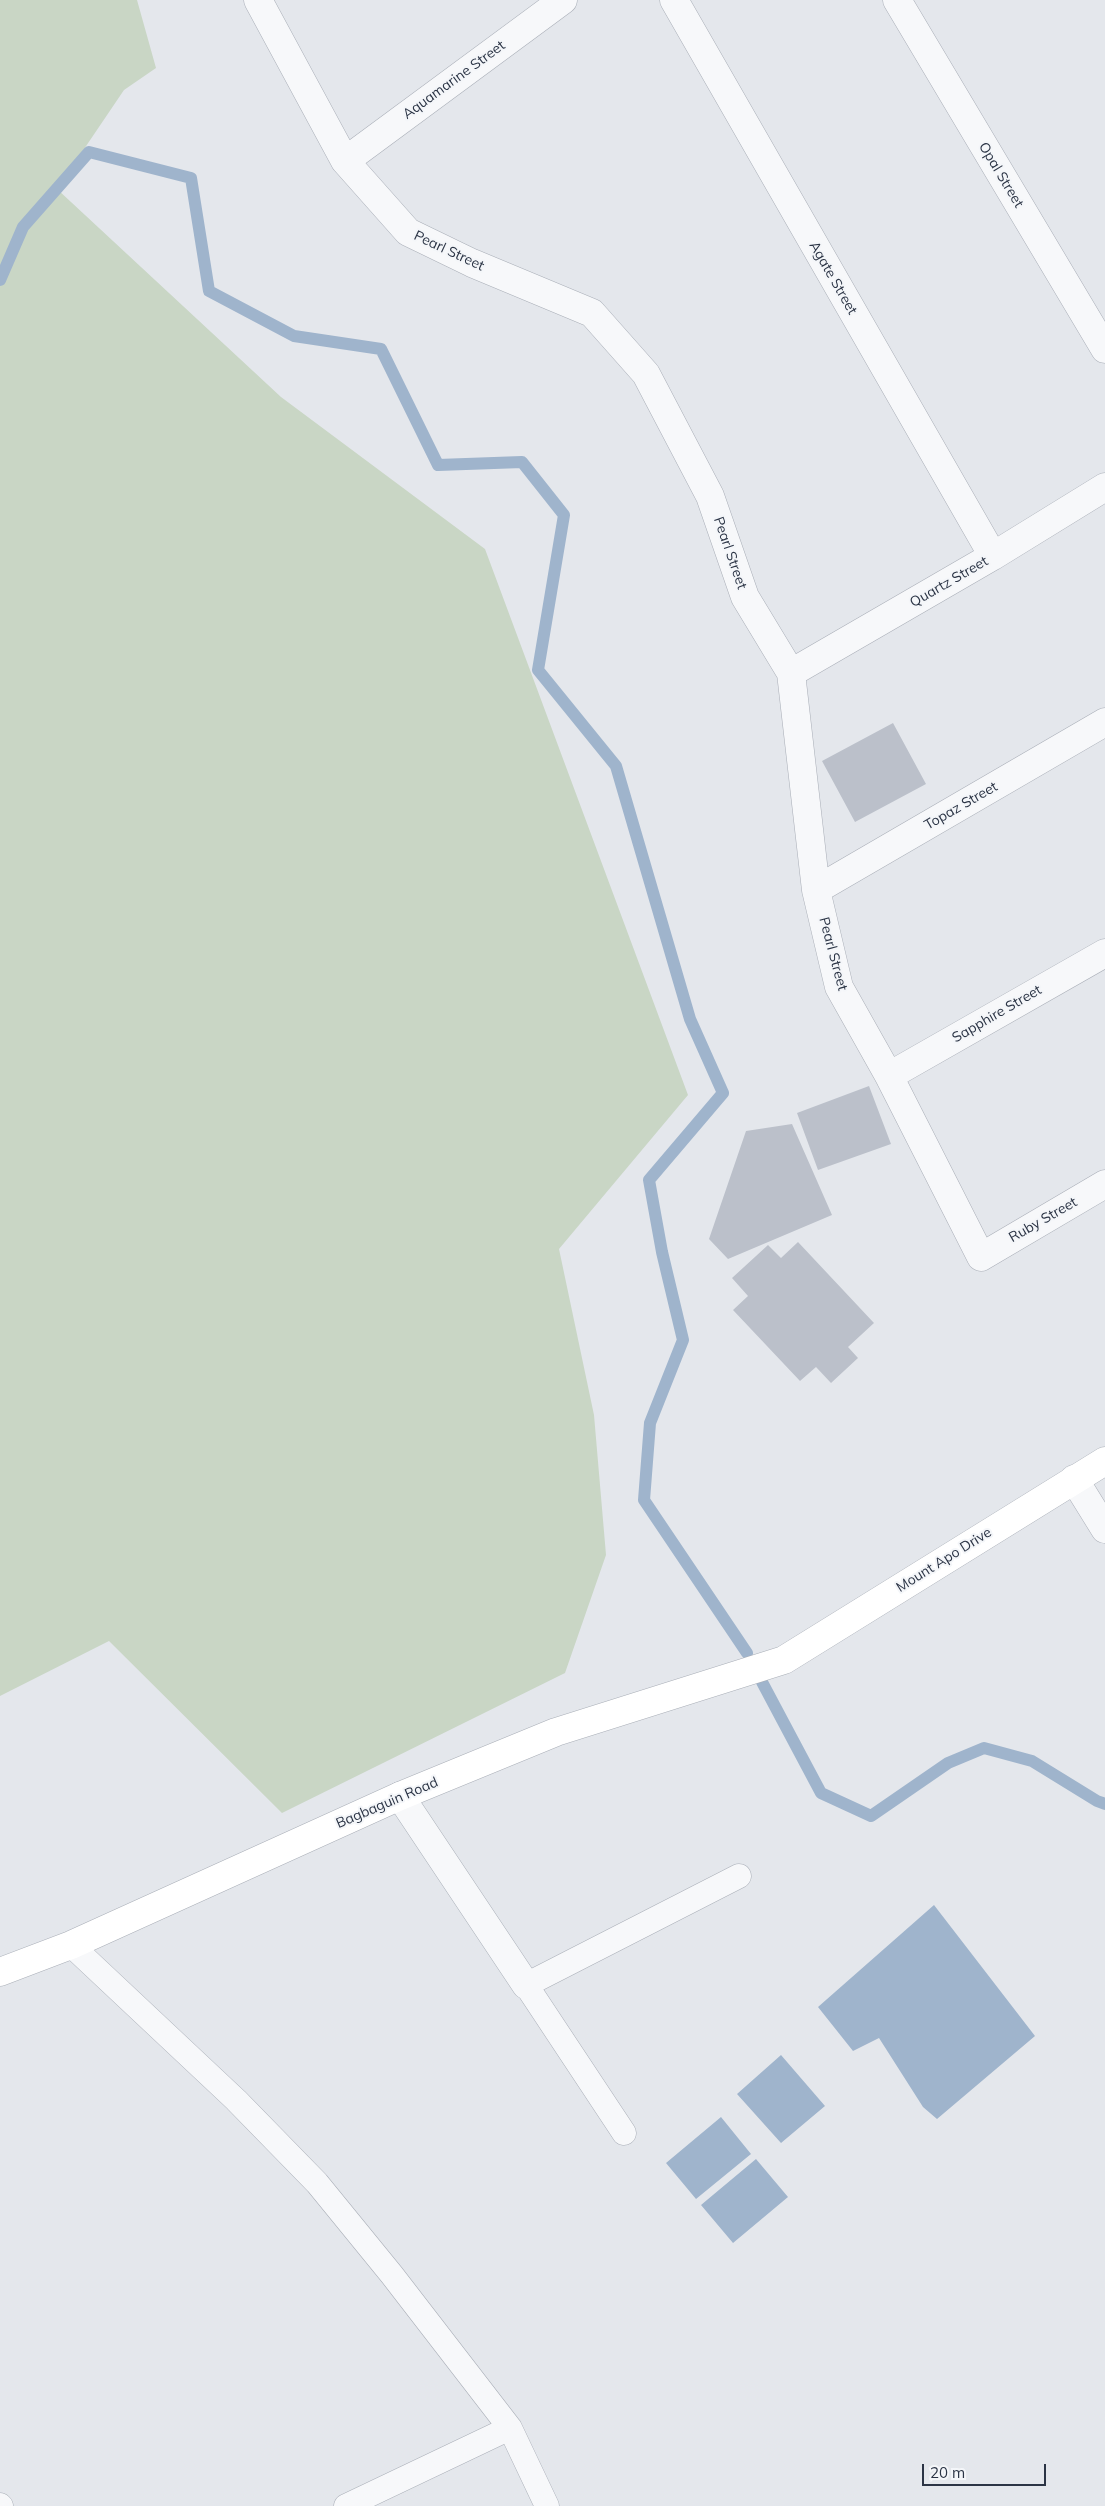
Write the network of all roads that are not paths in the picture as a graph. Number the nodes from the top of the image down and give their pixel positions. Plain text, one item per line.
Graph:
1 (258, 0) edge
2 (564, 0) edge
3 (674, 0) edge
4 (898, 0) edge
5 (345, 161) junction
6 (1105, 349) edge
7 (1105, 487) edge
8 (993, 556) junction
9 (791, 673) junction
10 (1105, 722) edge
11 (816, 890) junction
12 (1105, 952) edge
13 (889, 1076) junction
14 (1105, 1184) edge
15 (981, 1257) joint
16 (1105, 1461) edge
17 (1074, 1479) junction
18 (1105, 1529) edge
19 (784, 1660) joint
20 (400, 1796) junction
21 (739, 1876) dead end
22 (71, 1945) junction
23 (0, 1972) edge
24 (526, 1985) junction
25 (624, 2133) dead end
26 (510, 2428) junction
27 (346, 2506) edge
28 (547, 2506) edge

1 - 5 street, Pearl Street
2 - 5 street, Aquamarine Street
3 - 8 street, Agate Street
4 - 6 street, Opal Street
5 - 9 street, Pearl Street
7 - 8 street, Quartz Street
8 - 9 street, Quartz Street
9 - 11 street, Pearl Street
10 - 11 street, Topaz Street
11 - 13 street, Pearl Street
12 - 13 street, Sapphire Street
13 - 15 street, Pearl Street
14 - 15 street, Ruby Street
16 - 17 street, Mount Apo Drive
17 - 18 street
17 - 19 street, Mount Apo Drive
19 - 20 street, Bagbaguin Road
20 - 22 street, Bagbaguin Road
20 - 24 street
21 - 24 lane
22 - 23 street, Bagbaguin Road
22 - 26 lane
24 - 25 lane
26 - 27 lane
26 - 28 lane

